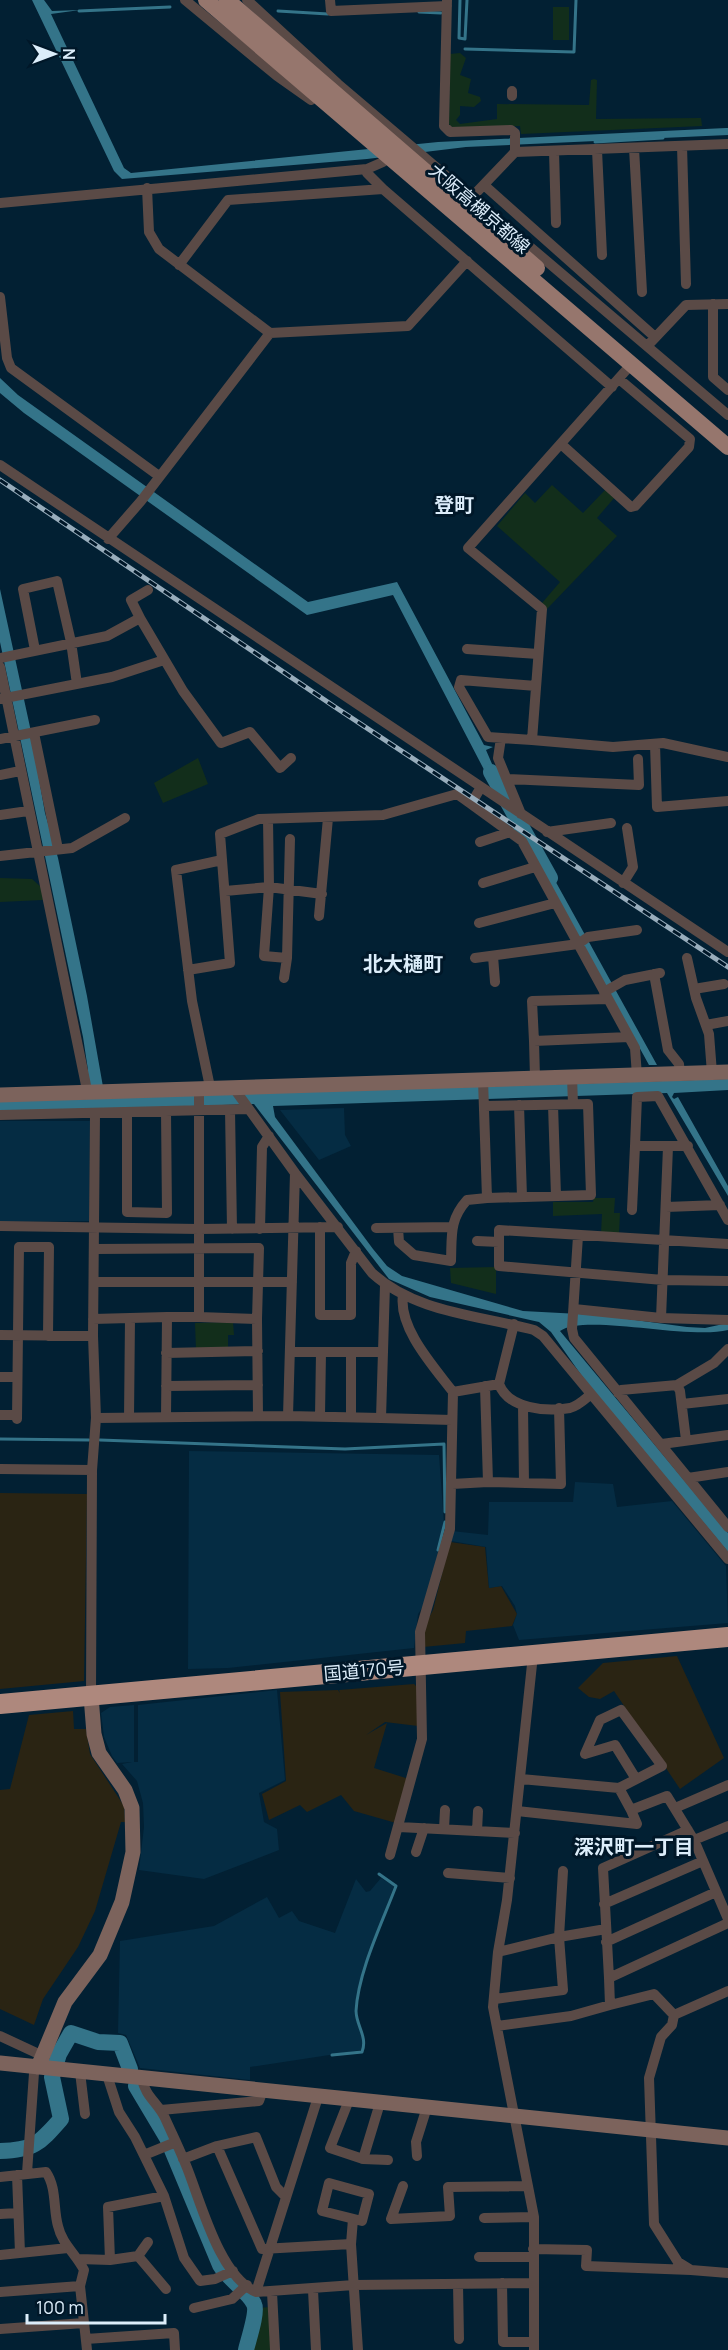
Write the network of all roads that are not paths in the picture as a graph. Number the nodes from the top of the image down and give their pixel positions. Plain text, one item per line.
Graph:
1 (185, 0) edge
2 (192, 0) edge
3 (207, 0) edge
4 (226, 0) edge
5 (237, 0) edge
6 (247, 0) edge
7 (330, 0) edge
8 (447, 3) edge
9 (338, 84) junction
10 (301, 92) junction
11 (728, 144) edge
12 (682, 146) junction
13 (634, 148) junction
14 (597, 150) junction
15 (554, 151) junction
16 (515, 152) junction
17 (384, 162) junction
18 (367, 169) junction
19 (484, 185) junction
20 (147, 188) junction
21 (384, 189) junction
22 (472, 197) junction
23 (0, 203) edge
24 (556, 223) dead end
25 (602, 255) dead end
26 (466, 261) junction
27 (179, 265) junction
28 (687, 284) dead end
29 (642, 292) dead end
30 (0, 297) edge
31 (713, 304) junction
32 (728, 304) edge
33 (270, 333) junction
34 (655, 337) junction
35 (647, 346) junction
36 (628, 368) junction
37 (615, 383) junction
38 (728, 390) edge
39 (728, 415) edge
40 (728, 432) edge
41 (561, 444) junction
42 (728, 447) edge
43 (728, 453) edge
44 (0, 465) edge
45 (159, 476) junction
46 (108, 539) junction
47 (148, 590) dead end
48 (140, 618) junction
49 (71, 642) junction
50 (467, 649) dead end
51 (35, 650) junction
52 (538, 654) junction
53 (0, 658) edge
54 (164, 660) junction
55 (0, 667) edge
56 (77, 684) junction
57 (536, 686) junction
58 (3, 698) edge
59 (95, 720) dead end
60 (34, 733) junction
61 (15, 737) junction
62 (501, 738) junction
63 (0, 739) edge
64 (532, 740) junction
65 (655, 744) junction
66 (728, 757) edge
67 (291, 758) dead end
68 (638, 759) dead end
69 (20, 771) junction
70 (0, 775) edge
71 (508, 779) junction
72 (481, 787) junction
73 (728, 801) edge
74 (471, 804) junction
75 (28, 811) junction
76 (518, 812) junction
77 (0, 814) edge
78 (125, 818) dead end
79 (328, 818) junction
80 (268, 819) junction
81 (611, 823) dead end
82 (627, 828) dead end
83 (510, 832) junction
84 (548, 832) junction
85 (290, 839) dead end
86 (480, 842) dead end
87 (58, 849) junction
88 (40, 851) junction
89 (0, 856) edge
90 (222, 860) junction
91 (535, 867) junction
92 (623, 882) junction
93 (483, 883) dead end
94 (269, 887) junction
95 (289, 890) junction
96 (225, 891) junction
97 (322, 894) junction
98 (555, 903) junction
99 (319, 916) dead end
100 (478, 923) dead end
101 (637, 930) dead end
102 (582, 941) junction
103 (728, 952) edge
104 (493, 956) junction
105 (287, 958) junction
106 (475, 958) dead end
107 (687, 958) dead end
108 (188, 970) junction
109 (284, 978) dead end
110 (495, 982) dead end
111 (724, 984) dead end
112 (694, 989) junction
113 (608, 992) junction
114 (728, 1021) edge
115 (706, 1024) junction
116 (629, 1037) junction
117 (534, 1041) junction
118 (728, 1072) edge
119 (712, 1073) junction
120 (658, 1075) junction
121 (535, 1078) junction
122 (572, 1080) junction
123 (483, 1082) junction
124 (87, 1090) junction
125 (203, 1090) junction
126 (235, 1090) junction
127 (0, 1095) edge
128 (573, 1102) junction
129 (484, 1103) junction
130 (554, 1105) junction
131 (519, 1106) junction
132 (248, 1108) junction
133 (199, 1109) junction
134 (230, 1110) junction
135 (166, 1111) junction
136 (127, 1113) junction
137 (95, 1114) junction
138 (0, 1115) edge
139 (269, 1136) junction
140 (635, 1146) junction
141 (688, 1146) junction
142 (668, 1147) junction
143 (295, 1173) junction
144 (556, 1196) junction
145 (522, 1197) junction
146 (488, 1198) junction
147 (720, 1205) junction
148 (666, 1207) junction
149 (632, 1210) dead end
150 (728, 1220) edge
151 (0, 1226) edge
152 (320, 1227) junction
153 (338, 1227) junction
154 (452, 1227) junction
155 (95, 1228) junction
156 (260, 1228) junction
157 (293, 1228) junction
158 (376, 1228) dead end
159 (398, 1228) junction
160 (199, 1229) junction
161 (231, 1229) junction
162 (578, 1236) junction
163 (477, 1241) dead end
164 (499, 1242) junction
165 (664, 1242) junction
166 (728, 1244) edge
167 (199, 1248) junction
168 (94, 1249) junction
169 (356, 1251) junction
170 (576, 1273) junction
171 (663, 1280) junction
172 (728, 1281) edge
173 (94, 1282) junction
174 (199, 1282) junction
175 (258, 1282) junction
176 (291, 1282) junction
177 (385, 1285) junction
178 (403, 1295) junction
179 (573, 1311) junction
180 (167, 1317) junction
181 (199, 1317) junction
182 (130, 1318) junction
183 (257, 1318) junction
184 (661, 1318) junction
185 (93, 1319) junction
186 (728, 1320) edge
187 (514, 1324) junction
188 (0, 1335) edge
189 (17, 1336) junction
190 (48, 1336) junction
191 (93, 1336) junction
192 (258, 1351) junction
193 (727, 1351) edge
194 (290, 1352) junction
195 (321, 1352) junction
196 (351, 1352) junction
197 (382, 1352) junction
198 (166, 1353) junction
199 (0, 1377) edge
200 (17, 1377) junction
201 (499, 1384) junction
202 (258, 1385) junction
203 (677, 1385) junction
204 (166, 1386) junction
205 (485, 1386) junction
206 (453, 1392) junction
207 (618, 1393) junction
208 (590, 1395) junction
209 (728, 1399) edge
210 (682, 1404) junction
211 (523, 1406) junction
212 (559, 1408) junction
213 (0, 1415) edge
214 (258, 1416) junction
215 (288, 1416) junction
216 (320, 1416) junction
217 (166, 1417) junction
218 (96, 1418) junction
219 (129, 1418) junction
220 (351, 1418) junction
221 (381, 1418) junction
222 (452, 1420) junction
223 (728, 1435) edge
224 (686, 1440) junction
225 (662, 1444) junction
226 (0, 1469) edge
227 (92, 1470) junction
228 (728, 1472) edge
229 (688, 1478) junction
230 (488, 1482) junction
231 (524, 1483) junction
232 (452, 1484) junction
233 (728, 1527) edge
234 (728, 1559) edge
235 (728, 1637) edge
236 (533, 1655) junction
237 (420, 1665) junction
238 (91, 1695) junction
239 (0, 1704) edge
240 (521, 1779) junction
241 (636, 1779) junction
242 (728, 1785) edge
243 (619, 1788) junction
244 (675, 1808) junction
245 (445, 1810) dead end
246 (631, 1810) junction
247 (478, 1811) dead end
248 (517, 1811) junction
249 (399, 1827) junction
250 (728, 1827) edge
251 (424, 1828) junction
252 (444, 1829) junction
253 (688, 1830) junction
254 (477, 1831) junction
255 (514, 1833) junction
256 (694, 1840) junction
257 (416, 1852) dead end
258 (390, 1855) dead end
259 (703, 1861) junction
260 (563, 1871) dead end
261 (448, 1874) dead end
262 (510, 1878) junction
263 (717, 1892) junction
264 (604, 1904) junction
265 (728, 1921) edge
266 (606, 1929) junction
267 (559, 1937) junction
268 (606, 1942) junction
269 (498, 1953) junction
270 (609, 1978) junction
271 (728, 1990) edge
272 (495, 1999) junction
273 (610, 2005) junction
274 (674, 2015) junction
275 (497, 2026) junction
276 (0, 2036) edge
277 (41, 2062) junction
278 (0, 2063) edge
279 (80, 2072) junction
280 (107, 2075) junction
281 (142, 2079) junction
282 (263, 2090) junction
283 (318, 2097) junction
284 (349, 2100) junction
285 (380, 2103) junction
286 (427, 2107) junction
287 (161, 2110) junction
288 (85, 2114) dead end
289 (514, 2117) junction
290 (649, 2130) junction
291 (728, 2138) edge
292 (176, 2142) junction
293 (217, 2146) junction
294 (144, 2155) junction
295 (417, 2156) dead end
296 (183, 2159) junction
297 (363, 2159) junction
298 (388, 2160) dead end
299 (22, 2174) junction
300 (0, 2177) edge
301 (403, 2186) dead end
302 (528, 2186) junction
303 (164, 2196) junction
304 (286, 2197) junction
305 (18, 2213) junction
306 (0, 2214) edge
307 (534, 2217) junction
308 (484, 2218) dead end
309 (354, 2219) junction
310 (148, 2242) dead end
311 (351, 2244) junction
312 (68, 2248) junction
313 (270, 2248) junction
314 (21, 2253) junction
315 (533, 2253) junction
316 (0, 2255) edge
317 (138, 2256) junction
318 (479, 2257) dead end
319 (79, 2259) junction
320 (110, 2260) junction
321 (691, 2270) junction
322 (233, 2271) junction
323 (728, 2273) edge
324 (502, 2283) junction
325 (533, 2283) junction
326 (458, 2284) junction
327 (354, 2285) junction
328 (80, 2286) junction
329 (243, 2288) junction
330 (166, 2289) dead end
331 (313, 2290) junction
332 (0, 2292) edge
333 (256, 2292) junction
334 (272, 2292) junction
335 (194, 2308) dead end
336 (84, 2323) junction
337 (0, 2329) edge
338 (459, 2339) dead end
339 (86, 2344) edge
340 (534, 2346) edge
341 (175, 2350) edge
342 (276, 2350) edge
343 (316, 2350) edge
344 (358, 2350) edge

1 - 10 street
2 - 10 main road
3 - 42 main road, 大阪高槻京都線
4 - 40 main road, 大阪高槻京都線
5 - 9 main road
6 - 9 street
7 - 8 street
8 - 16 street
9 - 22 street
10 - 17 street
11 - 12 street
12 - 13 street
12 - 28 street
13 - 14 street
13 - 29 street
14 - 15 street
14 - 25 street
15 - 16 street
15 - 24 street
16 - 19 street
17 - 18 street
17 - 36 street
18 - 20 street
18 - 21 street
19 - 22 street
19 - 34 street
20 - 23 street
20 - 27 street
21 - 26 street
21 - 27 street
22 - 35 street
26 - 33 street
26 - 37 street
27 - 33 street
30 - 45 street
31 - 32 street
31 - 34 street
31 - 38 street
33 - 45 street
34 - 35 street
35 - 39 street
36 - 37 street
36 - 43 street
37 - 41 street
37 - 41 street
41 - 52 street
44 - 46 street
45 - 46 street
46 - 72 street
47 - 48 street
48 - 49 street
48 - 54 street
49 - 51 street
49 - 51 street
49 - 56 street
50 - 52 street
51 - 53 street
52 - 57 street
54 - 56 street
54 - 67 street
55 - 58 street
56 - 58 street
57 - 62 street
57 - 64 street
58 - 61 street
59 - 60 street
60 - 61 street
60 - 87 street
61 - 63 street
61 - 69 street
62 - 64 street
62 - 71 street
64 - 65 street
65 - 66 street
65 - 73 street
68 - 71 street
69 - 70 street
69 - 75 street
71 - 76 street
72 - 74 street
72 - 76 street
74 - 79 street
74 - 83 street
75 - 77 street
75 - 88 street
76 - 84 street
78 - 87 street
79 - 80 street
79 - 97 street
80 - 90 street
80 - 94 street
81 - 84 street
82 - 92 street
83 - 86 street
83 - 91 street
84 - 92 street
85 - 95 street
87 - 88 street
88 - 89 street
88 - 124 street
90 - 96 street
90 - 108 street
91 - 93 street
91 - 98 street
92 - 103 street
94 - 95 street
94 - 96 street
94 - 105 street
95 - 97 street
95 - 105 street
96 - 108 street
97 - 99 street
98 - 100 street
98 - 102 street
101 - 102 street
102 - 104 street
102 - 113 street
104 - 106 street
104 - 110 street
105 - 109 street
107 - 112 street
108 - 125 street
111 - 112 street
112 - 115 street
113 - 116 street
113 - 117 street
113 - 120 street
114 - 115 street
115 - 119 street
116 - 117 street
116 - 120 street
117 - 121 street
118 - 119 street
119 - 120 street
120 - 122 street
121 - 122 street
121 - 123 street
122 - 128 street
123 - 126 street
123 - 129 street
124 - 125 street
124 - 127 street
125 - 126 street
125 - 133 street
126 - 132 street
128 - 130 street
128 - 144 street
129 - 131 street
129 - 146 street
130 - 131 street
130 - 144 street
131 - 145 street
132 - 134 street
132 - 139 street
133 - 134 street
133 - 135 street
133 - 160 street
134 - 161 street
135 - 136 street
135 - 136 street
136 - 137 street
137 - 138 street
137 - 155 street
139 - 143 street
139 - 156 street
140 - 141 street
140 - 142 street
140 - 149 street
141 - 142 street
141 - 147 street
142 - 148 street
143 - 153 street
143 - 157 street
144 - 145 street
145 - 146 street
146 - 154 street
147 - 148 street
147 - 150 street
148 - 165 street
151 - 155 street
152 - 153 street
152 - 157 street
152 - 169 street
153 - 169 street
154 - 159 street
154 - 159 street
155 - 160 street
155 - 168 street
156 - 157 street
156 - 161 street
157 - 176 street
158 - 159 street
160 - 161 street
160 - 167 street
162 - 164 street
162 - 165 street
162 - 170 street
163 - 164 street
164 - 170 street
165 - 166 street
165 - 171 street
167 - 168 street
167 - 174 street
167 - 175 street
168 - 173 street
169 - 177 street
170 - 171 street
170 - 179 street
171 - 172 street
171 - 184 street
173 - 174 street
173 - 185 street
174 - 175 street
174 - 181 street
175 - 176 street
175 - 183 street
176 - 194 street
177 - 178 street
177 - 197 street
178 - 187 street
178 - 206 street
179 - 184 street
179 - 207 street
180 - 181 street
180 - 182 street
180 - 198 street
181 - 183 street
182 - 185 street
182 - 219 street
183 - 192 street
184 - 186 street
185 - 191 street
187 - 201 street
187 - 208 street
188 - 189 street
189 - 190 street
189 - 190 street
189 - 200 street
190 - 191 street
191 - 218 street
192 - 198 street
192 - 202 street
193 - 203 street
194 - 195 street
194 - 215 street
195 - 196 street
195 - 216 street
196 - 197 street
196 - 220 street
197 - 221 street
198 - 204 street
199 - 200 street
200 - 213 street
201 - 205 street
201 - 211 street
202 - 204 street
202 - 214 street
203 - 207 street
203 - 210 street
204 - 217 street
205 - 206 street
205 - 230 street
206 - 222 street
207 - 225 street
208 - 212 street
208 - 234 street
209 - 210 street
210 - 224 street
211 - 212 street
211 - 231 street
212 - 231 street
214 - 215 street
214 - 217 street
215 - 216 street
216 - 220 street
217 - 219 street
218 - 219 street
218 - 227 street
220 - 221 street
221 - 222 street
222 - 232 street
223 - 224 street
224 - 225 street
225 - 229 street
226 - 227 street
227 - 238 street
228 - 229 street
229 - 233 street
230 - 231 street
230 - 232 street
232 - 237 street
235 - 236 highway, 国道170号
236 - 237 highway, 国道170号
236 - 240 street
237 - 238 highway, 国道170号
237 - 249 street
238 - 239 highway, 国道170号
238 - 277 street
240 - 243 street
240 - 248 street
241 - 241 street
241 - 243 street
242 - 244 street
243 - 246 street
244 - 246 street
244 - 253 street
245 - 252 street
246 - 248 street
247 - 254 street
248 - 255 street
249 - 251 street
249 - 258 street
250 - 256 street
251 - 252 street
251 - 257 street
252 - 254 street
253 - 256 street
253 - 264 street
254 - 255 street
255 - 262 street
256 - 259 street
259 - 263 street
259 - 264 street
260 - 267 street
261 - 262 street
262 - 269 street
263 - 265 street
263 - 268 street
264 - 266 street
265 - 270 street
266 - 267 street
266 - 268 street
267 - 269 street
267 - 272 street
268 - 270 street
269 - 272 street
270 - 273 street
271 - 274 street
272 - 275 street
273 - 274 street
273 - 275 street
274 - 290 street
275 - 289 street
276 - 277 street
277 - 278 street
277 - 279 street
277 - 299 street
279 - 280 street
279 - 288 street
280 - 281 street
280 - 294 street
281 - 282 street
281 - 287 street
282 - 283 street
282 - 287 street
283 - 284 street
283 - 304 street
284 - 285 street
284 - 297 street
285 - 286 street
285 - 297 street
286 - 289 street
286 - 295 street
287 - 292 street
289 - 290 street
289 - 302 street
290 - 291 street
290 - 321 street
292 - 294 street
292 - 296 street
293 - 296 street
293 - 304 street
293 - 313 street
294 - 303 street
296 - 322 street
297 - 298 street
299 - 300 street
299 - 305 street
299 - 312 street
301 - 302 street
302 - 307 street
303 - 320 street
303 - 322 street
304 - 313 street
305 - 306 street
305 - 314 street
307 - 308 street
307 - 315 street
309 - 309 street
309 - 311 street
310 - 317 street
311 - 313 street
311 - 327 street
312 - 314 street
312 - 319 street
313 - 333 street
314 - 316 street
315 - 318 street
315 - 321 street
315 - 325 street
317 - 320 street
317 - 330 street
319 - 320 street
319 - 328 street
321 - 323 street
322 - 329 street
324 - 325 street
324 - 326 street
324 - 340 street
325 - 340 street
326 - 327 street
326 - 338 street
327 - 331 street
327 - 344 street
328 - 332 street
328 - 336 street
329 - 333 street
329 - 335 street
331 - 334 street
331 - 343 street
333 - 334 street
334 - 342 street
336 - 337 street
336 - 339 street
339 - 341 street

